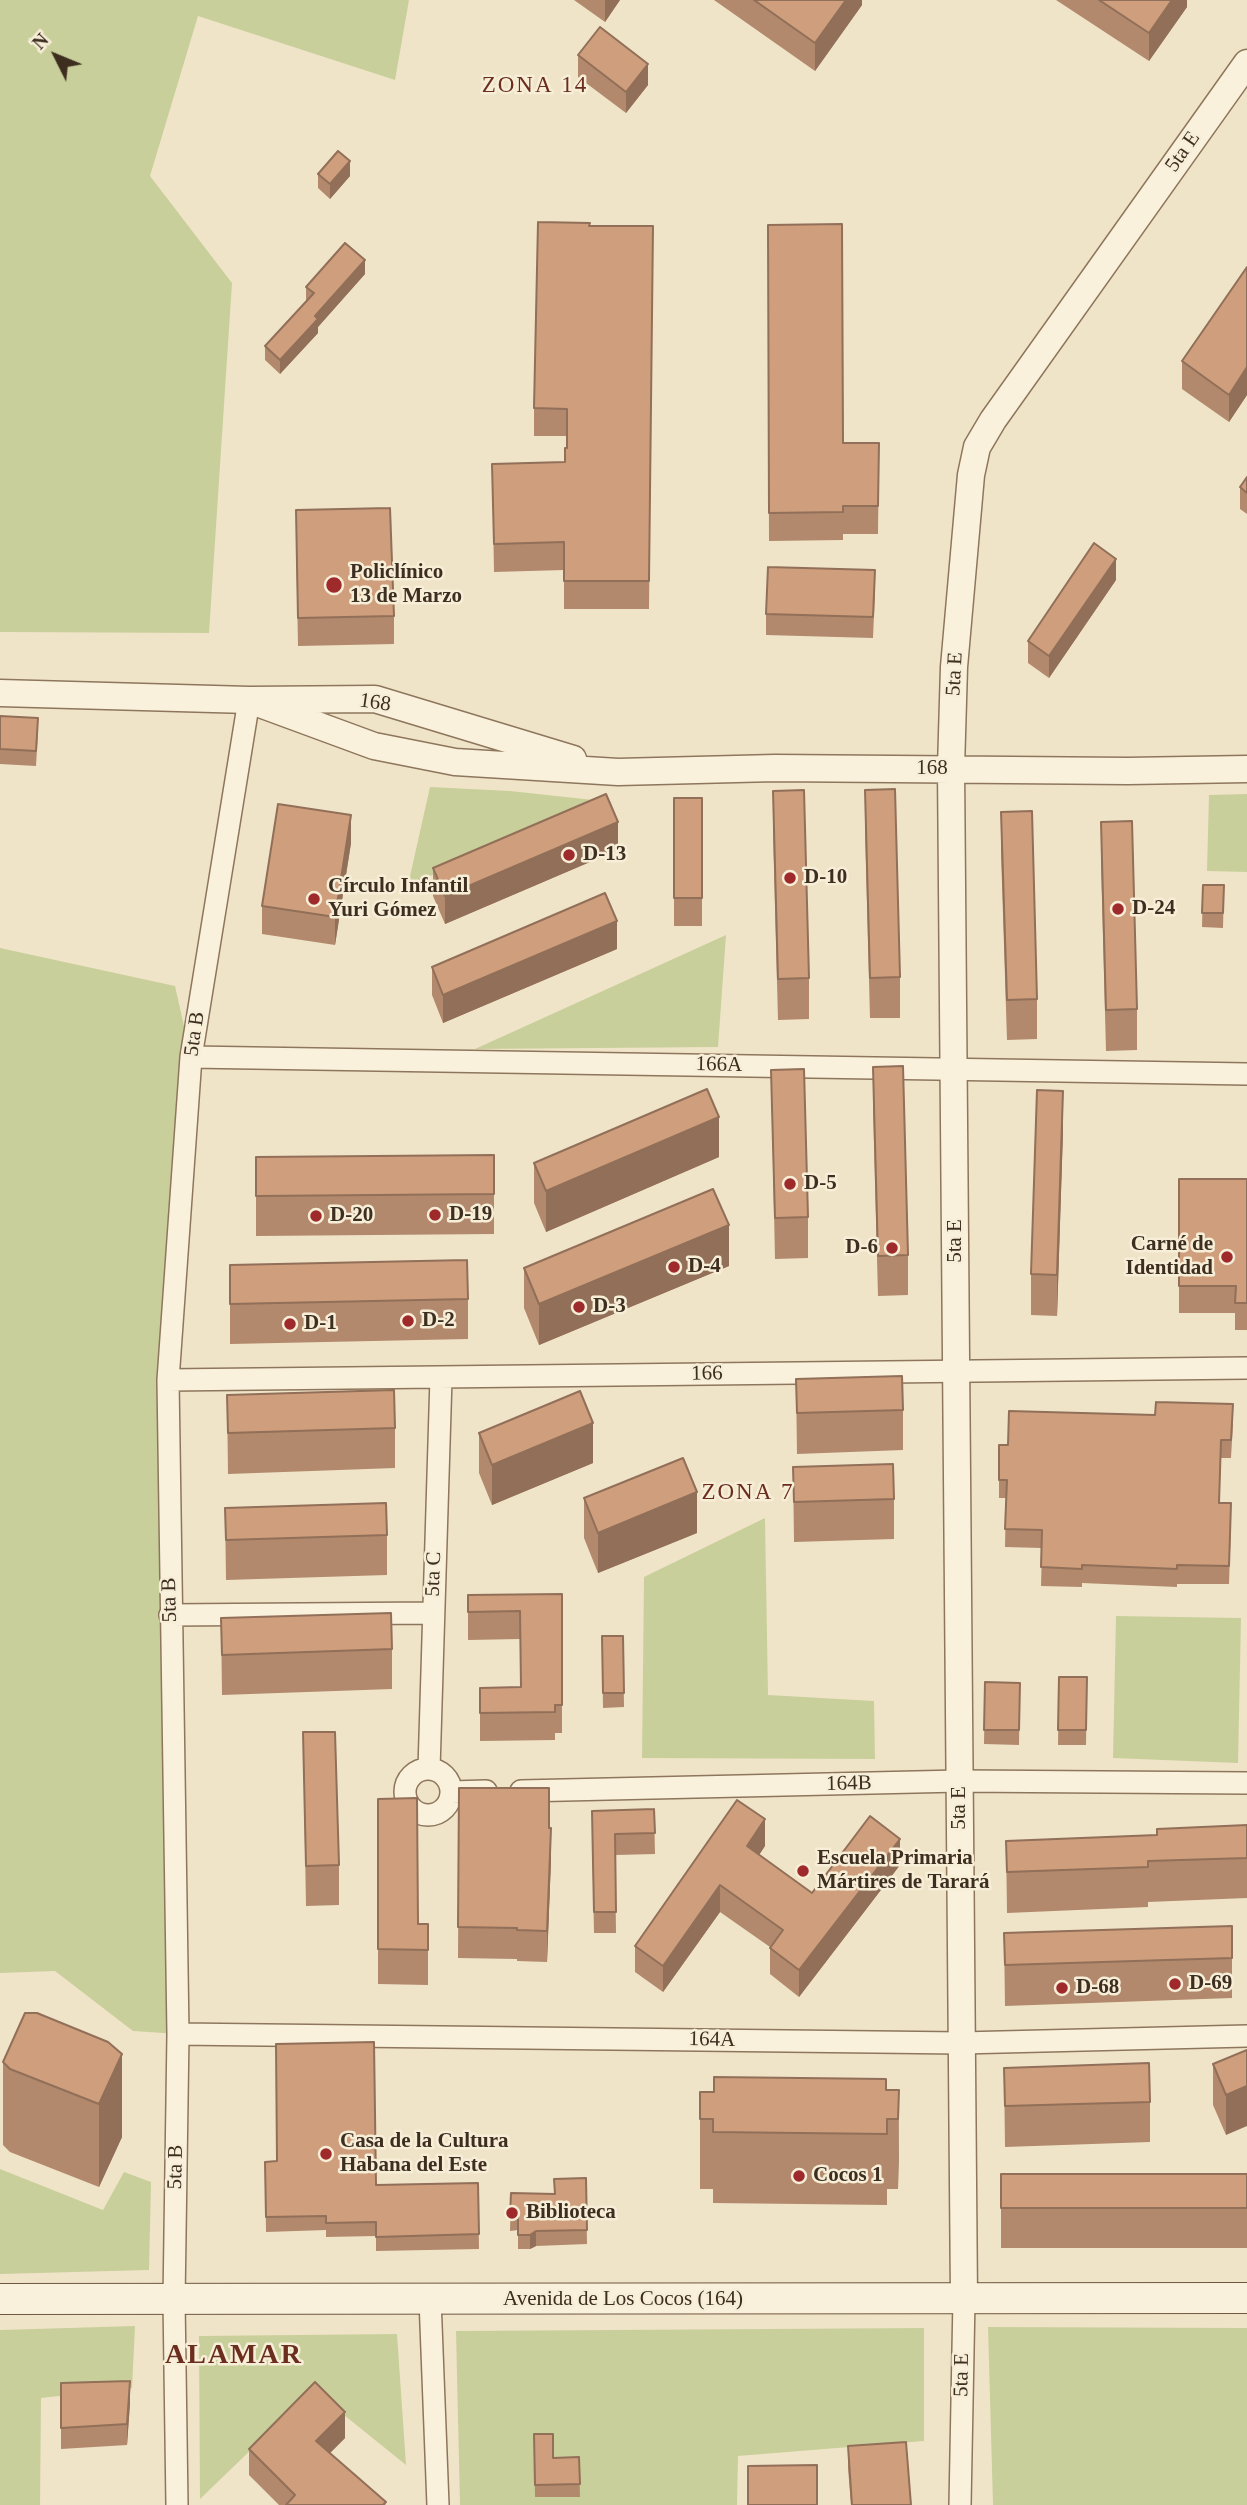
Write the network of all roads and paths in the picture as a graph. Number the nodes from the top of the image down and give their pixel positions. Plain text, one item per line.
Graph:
1 (1247, 63) edge
2 (0, 693) edge
3 (249, 701) junction
4 (951, 768) junction
5 (1247, 769) edge
6 (618, 772) junction
7 (191, 1057) junction
8 (953, 1069) junction
9 (1247, 1074) edge
10 (1247, 1368) edge
11 (956, 1371) junction
12 (441, 1378) junction
13 (168, 1380) junction
14 (433, 1613) junction
15 (170, 1615) junction
16 (429, 1769) junction
17 (959, 1781) junction
18 (1247, 1783) edge
19 (451, 1792) junction
20 (178, 2034) junction
21 (1247, 2036) edge
22 (961, 2043) junction
23 (1247, 2298) edge
24 (0, 2299) edge
25 (964, 2299) junction
26 (174, 2300) junction
27 (429, 2300) junction
28 (177, 2505) edge
29 (438, 2505) edge
30 (960, 2505) edge

1 - 4 street, 5ta E
2 - 3 street, 168
3 - 6 street, 168
3 - 6 street, 168
3 - 7 street, 5ta B
4 - 5 street, 168
4 - 6 street, 168
4 - 8 street, 5ta E
7 - 8 street, 166A
7 - 13 street, 5ta B
8 - 9 street, 166A
8 - 11 street, 5ta E
10 - 11 street, 166
11 - 12 street, 166
11 - 17 street, 5ta E
12 - 13 street, 166
12 - 14 street, 5ta C
13 - 15 street, 5ta B
14 - 15 street
14 - 16 street, 5ta C
15 - 20 street, 5ta B
16 - 19 street
16 - 19 street
17 - 18 street, 164B
17 - 19 street, 164B
17 - 22 street, 5ta E
20 - 22 street, 164A
20 - 26 street, 5ta B
21 - 22 street, 164A
22 - 25 street, 5ta E
23 - 25 main road, Avenida de Los Cocos (164)
24 - 26 main road, Avenida de Los Cocos (164)
25 - 27 main road, Avenida de Los Cocos (164)
25 - 30 street, 5ta E
26 - 27 main road, Avenida de Los Cocos (164)
26 - 28 street, 5ta B
27 - 29 street

